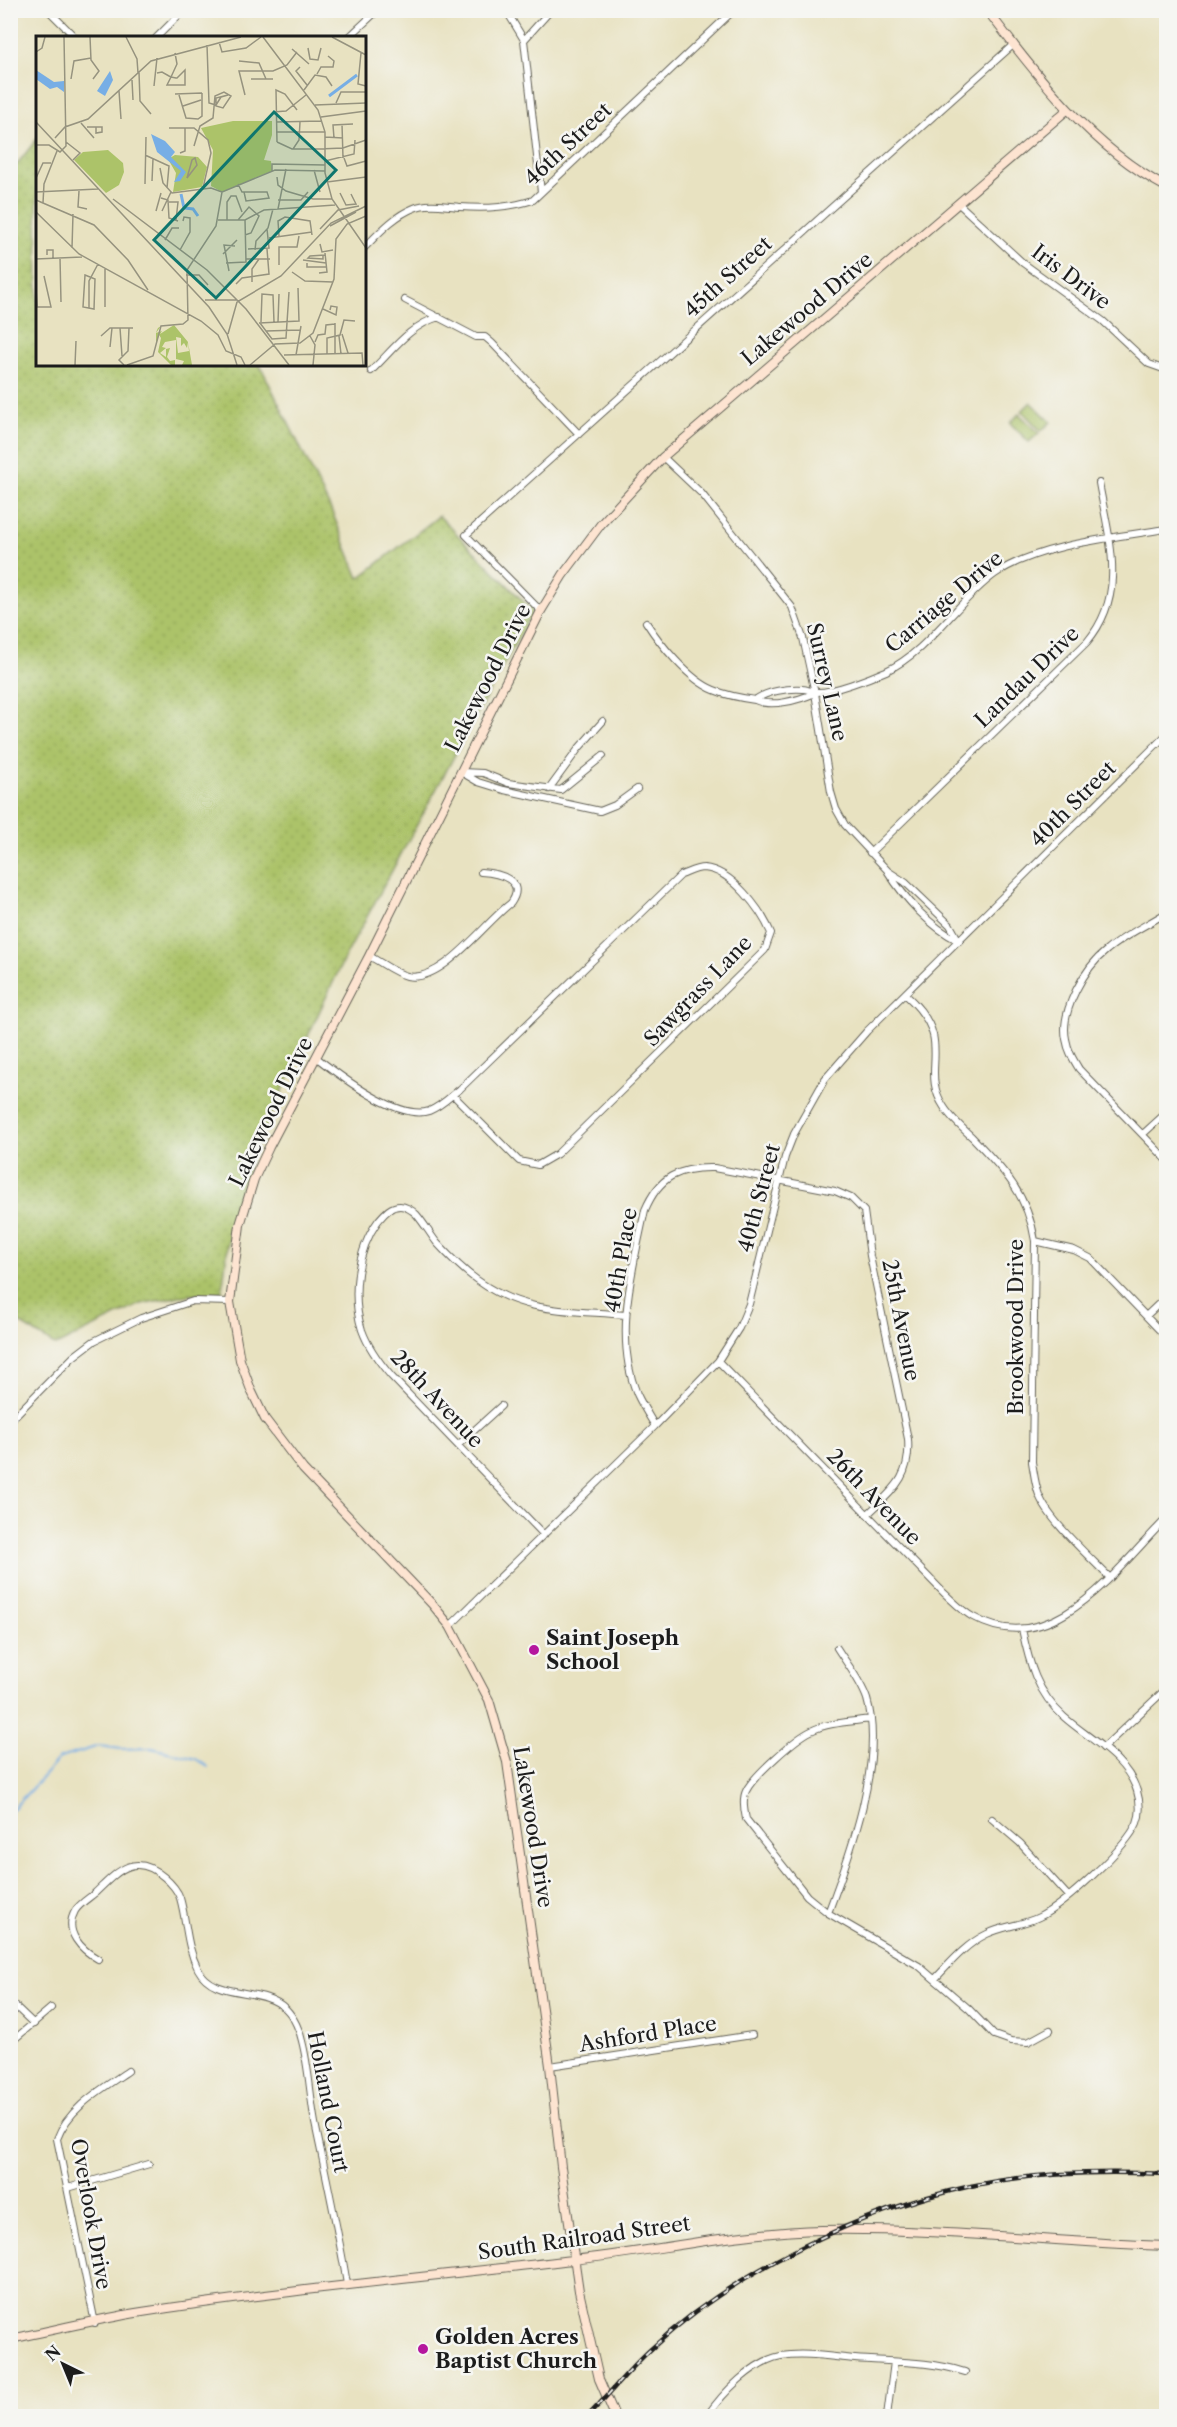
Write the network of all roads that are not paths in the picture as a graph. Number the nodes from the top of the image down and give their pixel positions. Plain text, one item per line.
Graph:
1 (48, 10) edge
2 (184, 10) edge
3 (378, 10) edge
4 (506, 10) edge
5 (551, 10) edge
6 (734, 10) edge
7 (987, 10) edge
8 (74, 36) edge
9 (158, 36) edge
10 (350, 36) edge
11 (525, 40) junction
12 (1013, 45) junction
13 (1067, 110) junction
14 (1167, 187) edge
15 (541, 192) junction
16 (959, 204) junction
17 (366, 246) edge
18 (405, 300) dead end
19 (440, 317) junction
20 (1167, 370) edge
21 (370, 371) dead end
22 (579, 434) junction
23 (663, 457) junction
24 (1099, 483) dead end
25 (1167, 529) edge
26 (1110, 539) junction
27 (541, 611) junction
28 (645, 622) dead end
29 (815, 693) junction
30 (603, 721) dead end
31 (1167, 735) edge
32 (603, 756) dead end
33 (461, 772) junction
34 (549, 789) junction
35 (637, 789) dead end
36 (870, 853) junction
37 (888, 871) junction
38 (481, 872) dead end
39 (1167, 913) edge
40 (959, 941) junction
41 (369, 956) junction
42 (905, 994) junction
43 (317, 1058) junction
44 (453, 1095) junction
45 (1167, 1113) edge
46 (1143, 1134) junction
47 (1167, 1159) edge
48 (778, 1179) junction
49 (1035, 1241) junction
50 (1167, 1297) edge
51 (230, 1302) junction
52 (625, 1315) junction
53 (1146, 1316) junction
54 (1167, 1337) edge
55 (718, 1361) junction
56 (501, 1406) dead end
57 (10, 1421) edge
58 (656, 1426) junction
59 (458, 1445) junction
60 (868, 1513) junction
61 (1167, 1520) edge
62 (544, 1535) junction
63 (1110, 1578) junction
64 (450, 1626) junction
65 (1022, 1629) junction
66 (837, 1648) dead end
67 (1167, 1689) edge
68 (871, 1719) junction
69 (1103, 1748) junction
70 (992, 1819) dead end
71 (1068, 1896) junction
72 (828, 1913) junction
73 (98, 1959) dead end
74 (935, 1979) junction
75 (10, 2001) edge
76 (51, 2008) dead end
77 (34, 2024) junction
78 (1050, 2030) dead end
79 (752, 2034) dead end
80 (10, 2043) edge
81 (550, 2066) junction
82 (128, 2071) dead end
83 (149, 2164) dead end
84 (68, 2188) junction
85 (1167, 2246) edge
86 (575, 2260) junction
87 (347, 2284) junction
88 (94, 2323) junction
89 (10, 2339) edge
90 (894, 2362) junction
91 (966, 2372) dead end
92 (615, 2416) edge
93 (707, 2416) edge
94 (887, 2416) edge

1 - 8 street
2 - 9 street
3 - 10 street
4 - 11 street
5 - 11 street
6 - 15 street, 46th Street
7 - 12 street
11 - 15 street
12 - 13 street
12 - 22 street, 45th Street
13 - 14 street
13 - 16 street, Lakewood Drive
15 - 17 street, 46th Street
16 - 20 street, Iris Drive
16 - 23 street, Lakewood Drive
18 - 19 street
19 - 21 street
19 - 22 street
22 - 27 street, 45th Street
23 - 27 street, Lakewood Drive
23 - 29 street, Surrey Lane
24 - 26 street, Landau Drive
25 - 26 street, Carriage Drive
26 - 29 street, Carriage Drive
26 - 36 street, Landau Drive
27 - 33 street, Lakewood Drive
28 - 29 street, Carriage Drive
29 - 36 street, Surrey Lane
30 - 34 street
31 - 40 street, 40th Street
32 - 34 street
33 - 34 street
33 - 35 street
33 - 41 street, Lakewood Drive
36 - 37 street, Surrey Lane
37 - 40 street, Surrey Lane
37 - 40 street, Surrey Lane
38 - 41 street
39 - 46 street
40 - 42 street, 40th Street
41 - 43 street, Lakewood Drive
42 - 48 street, 40th Street
42 - 49 street, Brookwood Drive
43 - 44 street, Sawgrass Lane
43 - 51 street, Lakewood Drive
44 - 44 street, Sawgrass Lane
45 - 46 street
46 - 47 street
48 - 52 street, 40th Place
48 - 55 street, 40th Street
48 - 60 street, 25th Avenue
49 - 53 street
49 - 63 street, Brookwood Drive
50 - 53 street
51 - 57 street
51 - 64 street, Lakewood Drive
52 - 58 street, 40th Place
52 - 59 street, 28th Avenue
53 - 54 street
55 - 58 street, 40th Street
55 - 60 street, 26th Avenue
56 - 59 street
58 - 62 street, 40th Street
59 - 62 street, 28th Avenue
60 - 65 street, 26th Avenue
61 - 63 street
62 - 64 street, 40th Street
63 - 65 street
64 - 81 street, Lakewood Drive
65 - 69 street
66 - 68 street
67 - 69 street
68 - 72 street
68 - 72 street
69 - 71 street
70 - 71 street
71 - 74 street
72 - 74 street
73 - 87 street, Holland Court
74 - 78 street
75 - 77 street
76 - 77 street
77 - 80 street
79 - 81 street, Ashford Place
81 - 86 street, Lakewood Drive
82 - 84 street, Overlook Drive
83 - 84 street
84 - 88 street, Overlook Drive
85 - 86 street, South Railroad Street
86 - 87 street, South Railroad Street
86 - 92 street, Lakewood Drive
87 - 88 street, South Railroad Street
88 - 89 street, South Railroad Street
90 - 91 street
90 - 93 street
90 - 94 street

